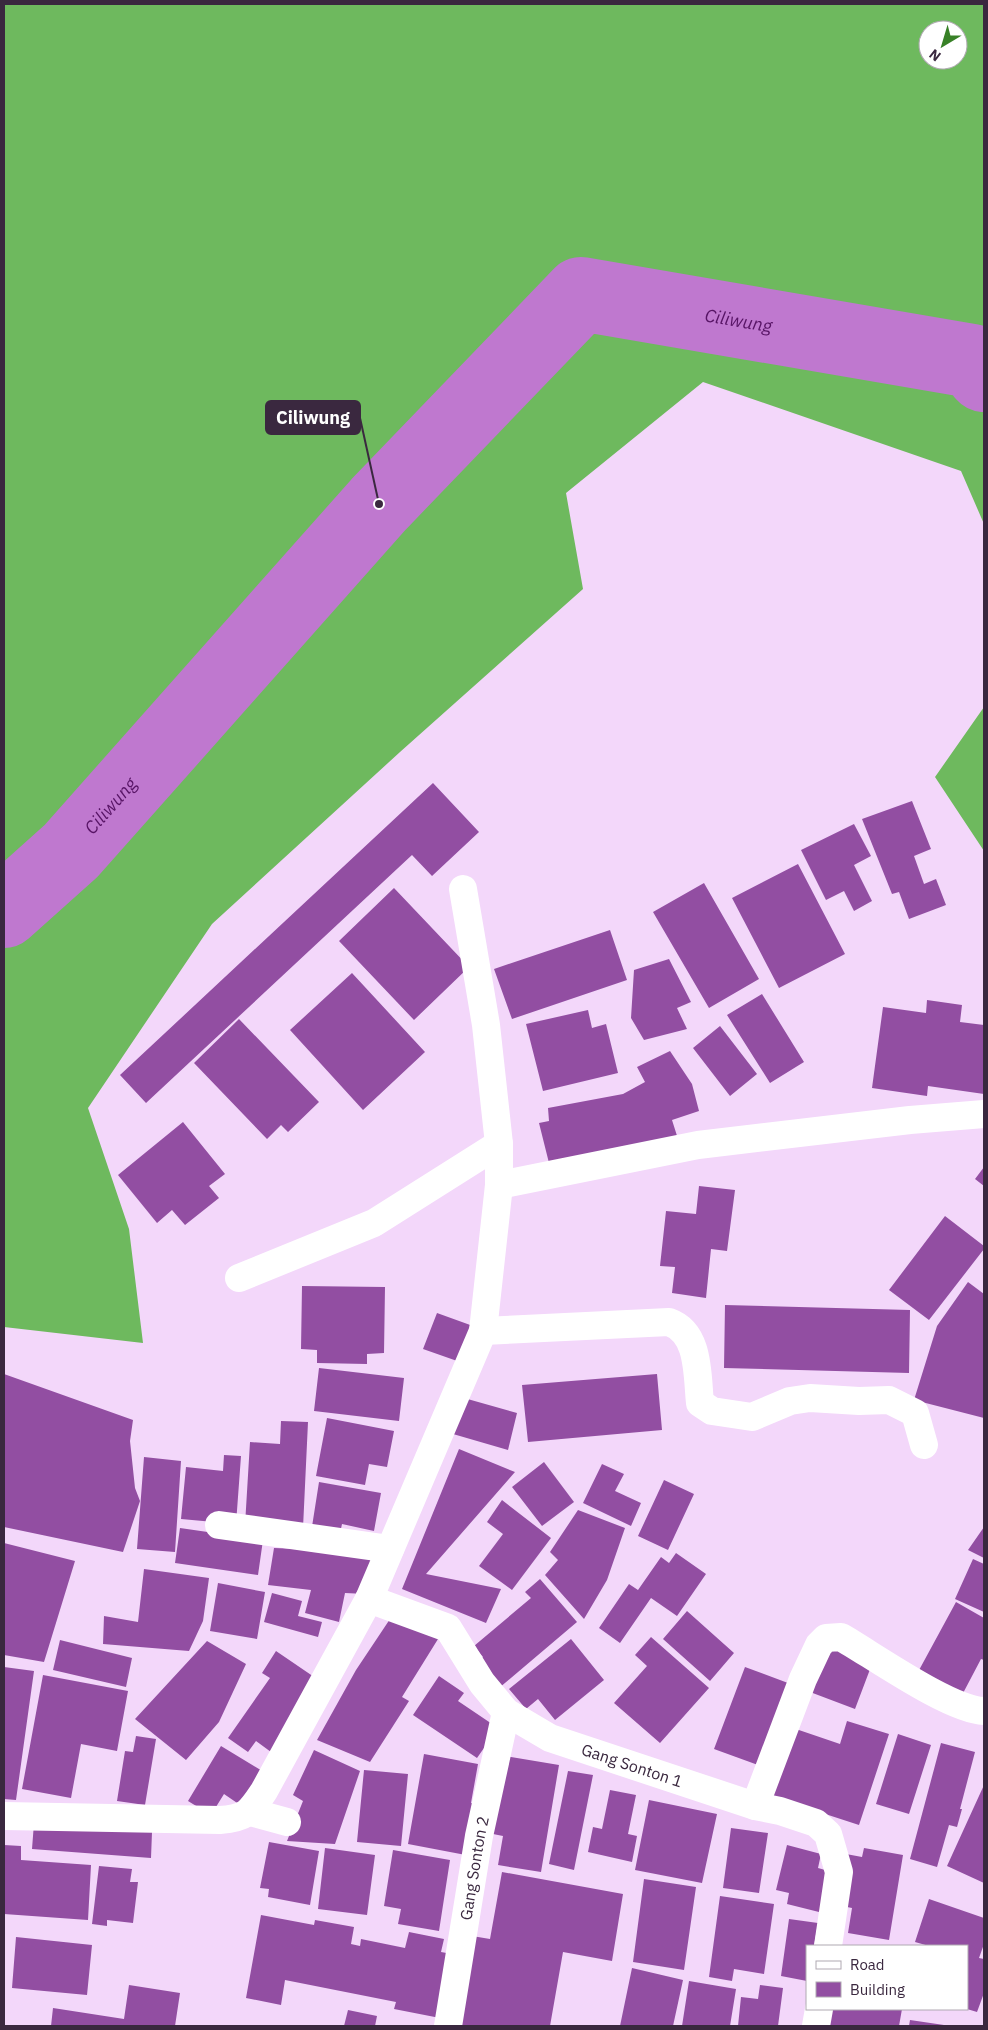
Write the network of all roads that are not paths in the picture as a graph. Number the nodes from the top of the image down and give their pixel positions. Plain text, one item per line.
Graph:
1 (463, 889) dead end
2 (984, 1114) edge
3 (499, 1144) junction
4 (499, 1185) junction
5 (239, 1278) dead end
6 (483, 1331) junction
7 (924, 1446) dead end
8 (219, 1525) dead end
9 (390, 1549) junction
10 (369, 1599) junction
11 (984, 1711) edge
12 (506, 1712) junction
13 (755, 1806) junction
14 (250, 1812) junction
15 (4, 1816) edge
16 (287, 1822) dead end
17 (828, 1945) edge
18 (819, 2010) edge
19 (448, 2026) edge
20 (816, 2026) edge

1 - 3 street
2 - 4 street
3 - 4 street
3 - 5 street
4 - 6 street
6 - 7 street
6 - 9 street
8 - 9 street
9 - 10 street
10 - 12 street, Gang Sonton 1
10 - 14 street
11 - 13 street
12 - 13 street, Gang Sonton 1
12 - 19 street, Gang Sonton 2
13 - 17 street, Gang Sonton 1
14 - 15 street
14 - 16 street
18 - 20 street

